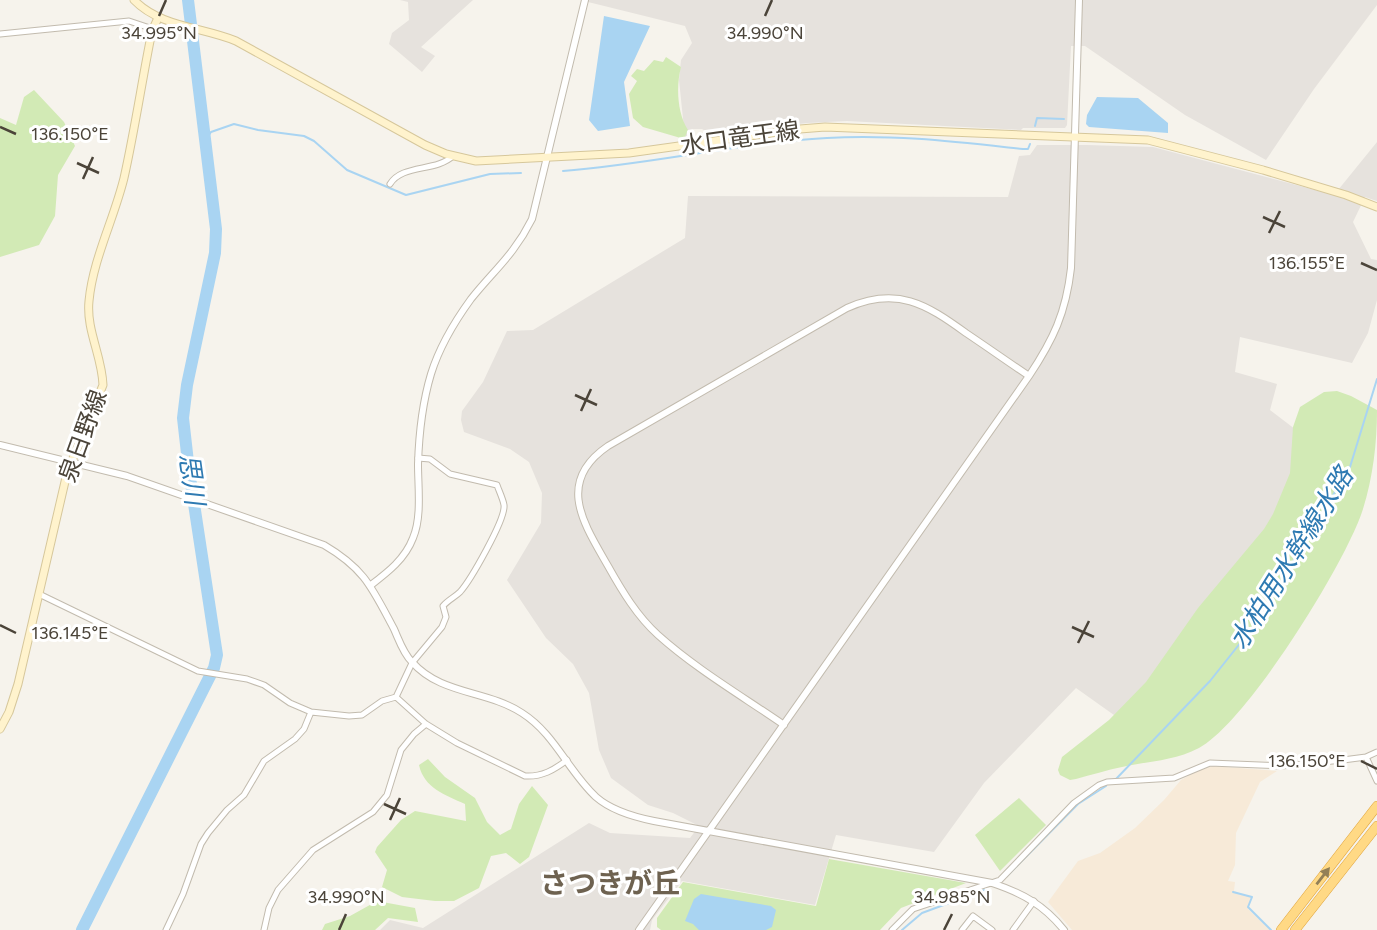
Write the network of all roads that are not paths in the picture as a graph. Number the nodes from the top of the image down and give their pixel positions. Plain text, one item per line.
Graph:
1 (134, 0) edge
2 (585, 0) edge
3 (1079, 0) edge
4 (158, 18) junction
5 (153, 29) junction
6 (0, 34) edge
7 (1075, 138) junction
8 (453, 156) junction
9 (547, 159) junction
10 (390, 184) dead end
11 (1377, 207) edge
12 (1029, 376) junction
13 (0, 445) edge
14 (418, 457) junction
15 (71, 462) junction
16 (370, 585) junction
17 (39, 594) junction
18 (412, 663) junction
19 (396, 697) junction
20 (311, 712) junction
21 (426, 724) junction
22 (784, 725) junction
23 (0, 729) edge
24 (1377, 752) edge
25 (1366, 757) junction
26 (567, 760) junction
27 (1377, 781) edge
28 (1377, 806) edge
29 (1377, 826) edge
30 (709, 832) junction
31 (992, 883) junction
32 (1034, 901) junction
33 (642, 929) edge
34 (166, 930) edge
35 (264, 930) edge
36 (892, 930) edge
37 (962, 930) edge
38 (992, 930) edge
39 (1013, 930) edge
40 (1064, 930) edge
41 (1281, 930) edge
42 (1295, 930) edge

1 - 4 main road, 水口竜王線
2 - 9 street
3 - 7 street
4 - 5 main road, 泉日野線
4 - 8 main road, 水口竜王線
5 - 6 street
5 - 15 main road, 泉日野線
7 - 9 main road, 水口竜王線
7 - 11 main road, 水口竜王線
7 - 12 street
8 - 9 main road, 水口竜王線
8 - 10 street
9 - 14 street
12 - 22 street
12 - 22 street
13 - 15 street
14 - 16 street
14 - 18 street
15 - 16 street
15 - 17 main road, 泉日野線
16 - 18 street
17 - 20 street
17 - 23 main road, 泉日野線
18 - 19 street
18 - 26 street
19 - 20 street
19 - 21 street
20 - 34 street
21 - 26 street
21 - 35 street
22 - 30 street
24 - 25 street
25 - 27 street
25 - 31 street
26 - 30 street
41 -> 28 highway
29 - 42 highway
30 - 31 street
30 - 33 street
31 - 32 street
31 - 36 street
32 - 39 street
32 - 40 street
37 - 38 street

